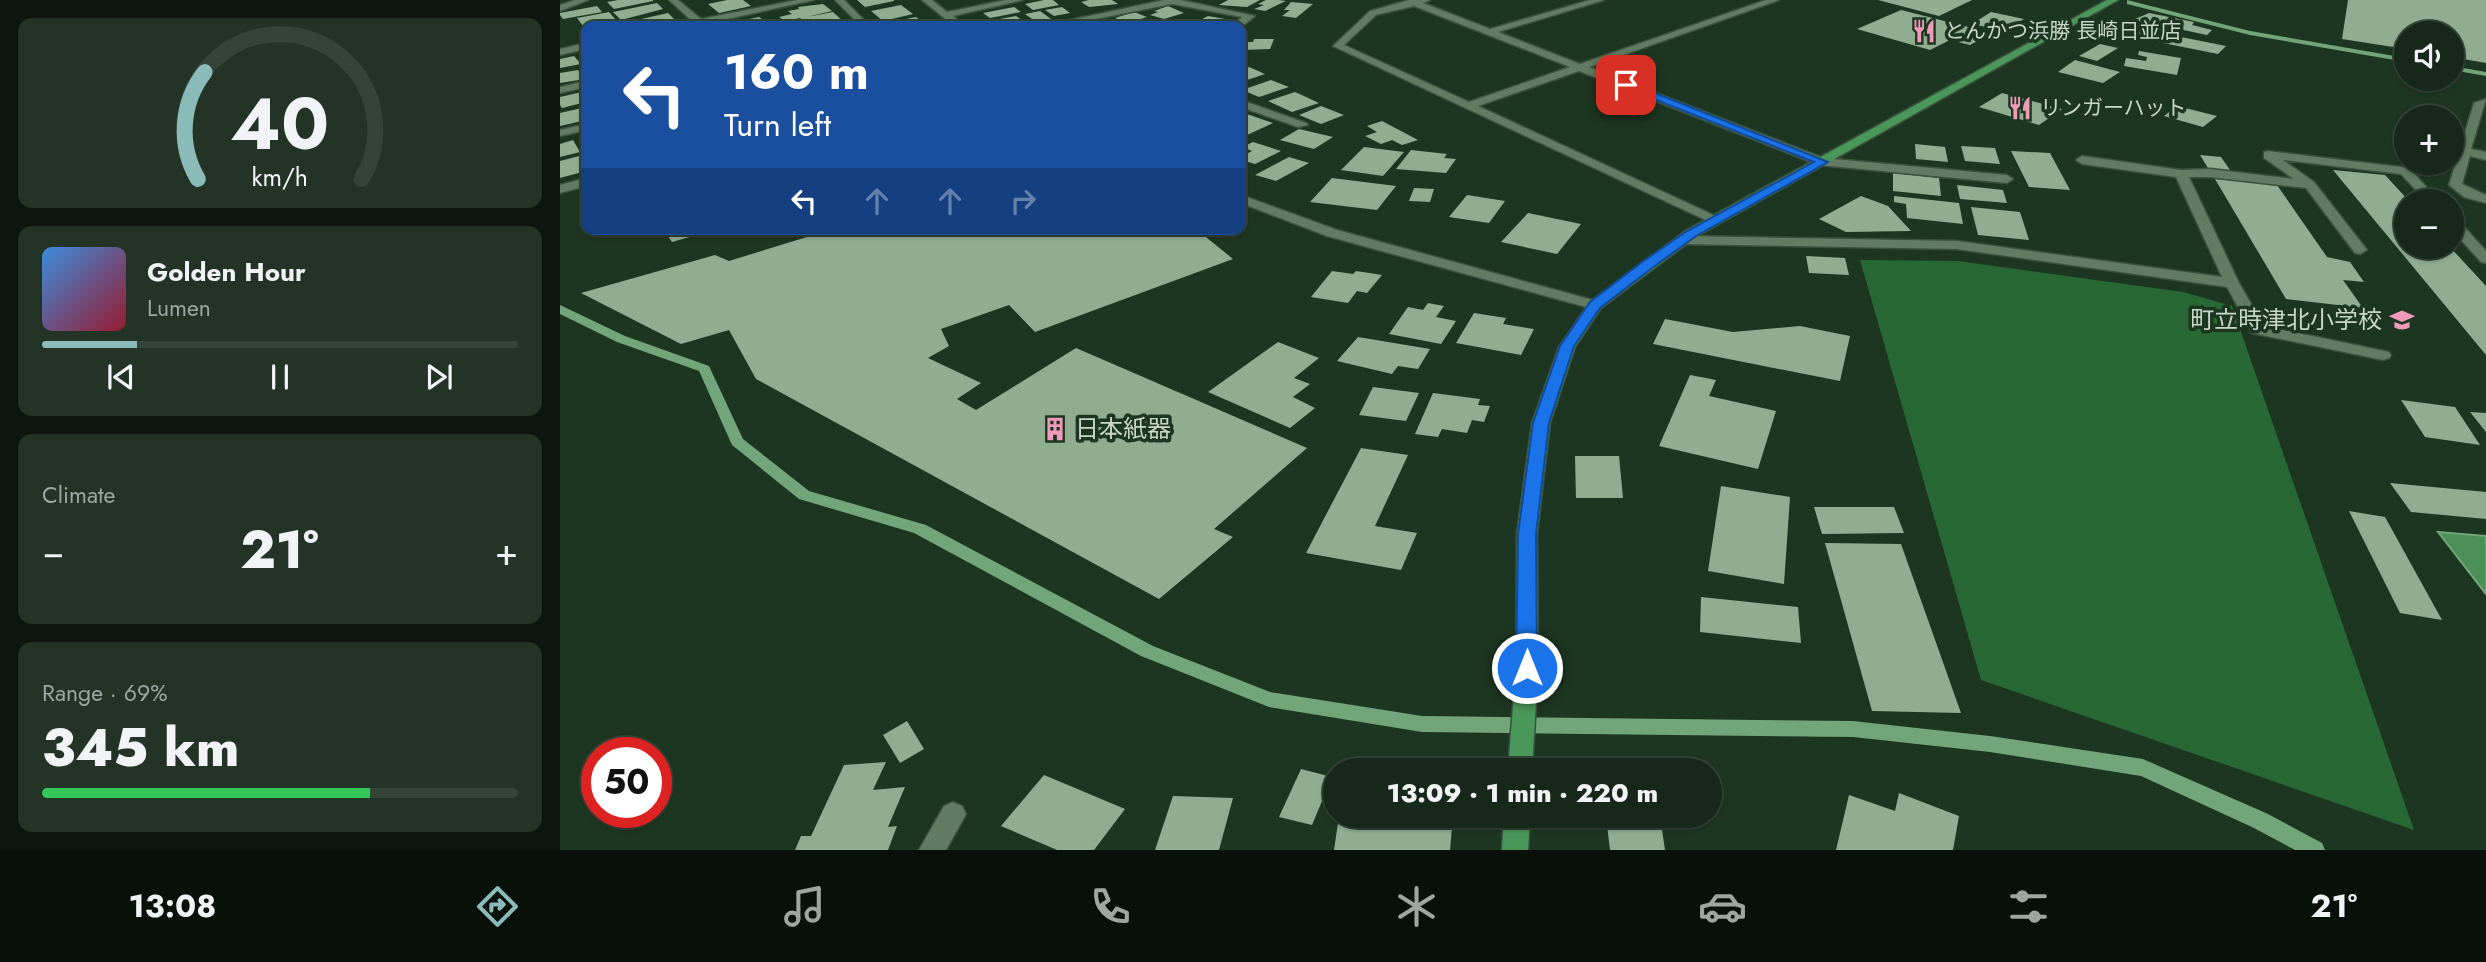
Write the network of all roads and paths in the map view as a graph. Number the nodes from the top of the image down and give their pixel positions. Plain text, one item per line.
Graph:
1 (584, 0) edge
2 (673, 0) edge
3 (810, 0) edge
4 (839, 0) edge
5 (926, 0) edge
6 (1019, 0) edge
7 (1600, 0) edge
8 (1775, 0) edge
9 (2114, 0) edge
10 (1415, 1) edge
11 (560, 8) edge
12 (946, 15) junction
13 (698, 21) edge
14 (710, 21) edge
15 (860, 21) edge
16 (954, 21) edge
17 (1072, 21) edge
18 (1243, 21) edge
19 (1489, 32) junction
20 (581, 47) edge
21 (560, 52) edge
22 (1577, 66) junction
23 (581, 86) edge
24 (560, 90) edge
25 (2486, 102) edge
26 (1246, 105) edge
27 (1467, 106) junction
28 (1302, 125) dead end
29 (581, 128) edge
30 (560, 133) edge
31 (2465, 151) junction
32 (2486, 156) edge
33 (2082, 160) dead end
34 (1825, 161) junction
35 (2181, 174) junction
36 (2007, 179) dead end
37 (581, 183) edge
38 (2310, 185) junction
39 (560, 189) edge
40 (2422, 189) edge
41 (2486, 199) edge
42 (1246, 201) edge
43 (1717, 220) junction
44 (2464, 235) edge
45 (1682, 240) junction
46 (2360, 250) dead end
47 (2486, 259) edge
48 (2232, 283) junction
49 (1595, 305) junction
50 (2383, 355) dead end
51 (1521, 758) edge
52 (953, 814) dead end
53 (1516, 828) edge
54 (932, 850) edge
55 (1515, 850) edge

1 - 11 street
2 - 13 street
3 - 14 street
4 - 15 street
5 - 12 street
6 - 12 street
7 - 19 street
8 - 22 street
9 - 34 main road
10 - 19 street
10 - 27 street
12 - 16 street
17 - 18 street
19 - 22 street
20 - 21 street
22 - 27 street
22 - 34 street
23 - 24 street
25 - 31 street
26 - 28 street
27 - 43 street
29 - 30 street
31 - 32 street
31 - 41 street
33 - 35 street
34 - 36 street
34 - 43 main road
35 - 38 street
35 - 48 street
37 - 39 street
38 - 40 street
38 - 46 street
42 - 49 street
43 - 45 main road
44 - 47 street
45 - 48 street
45 - 49 main road
48 - 50 street
49 - 51 main road
52 - 54 street
53 - 55 main road

